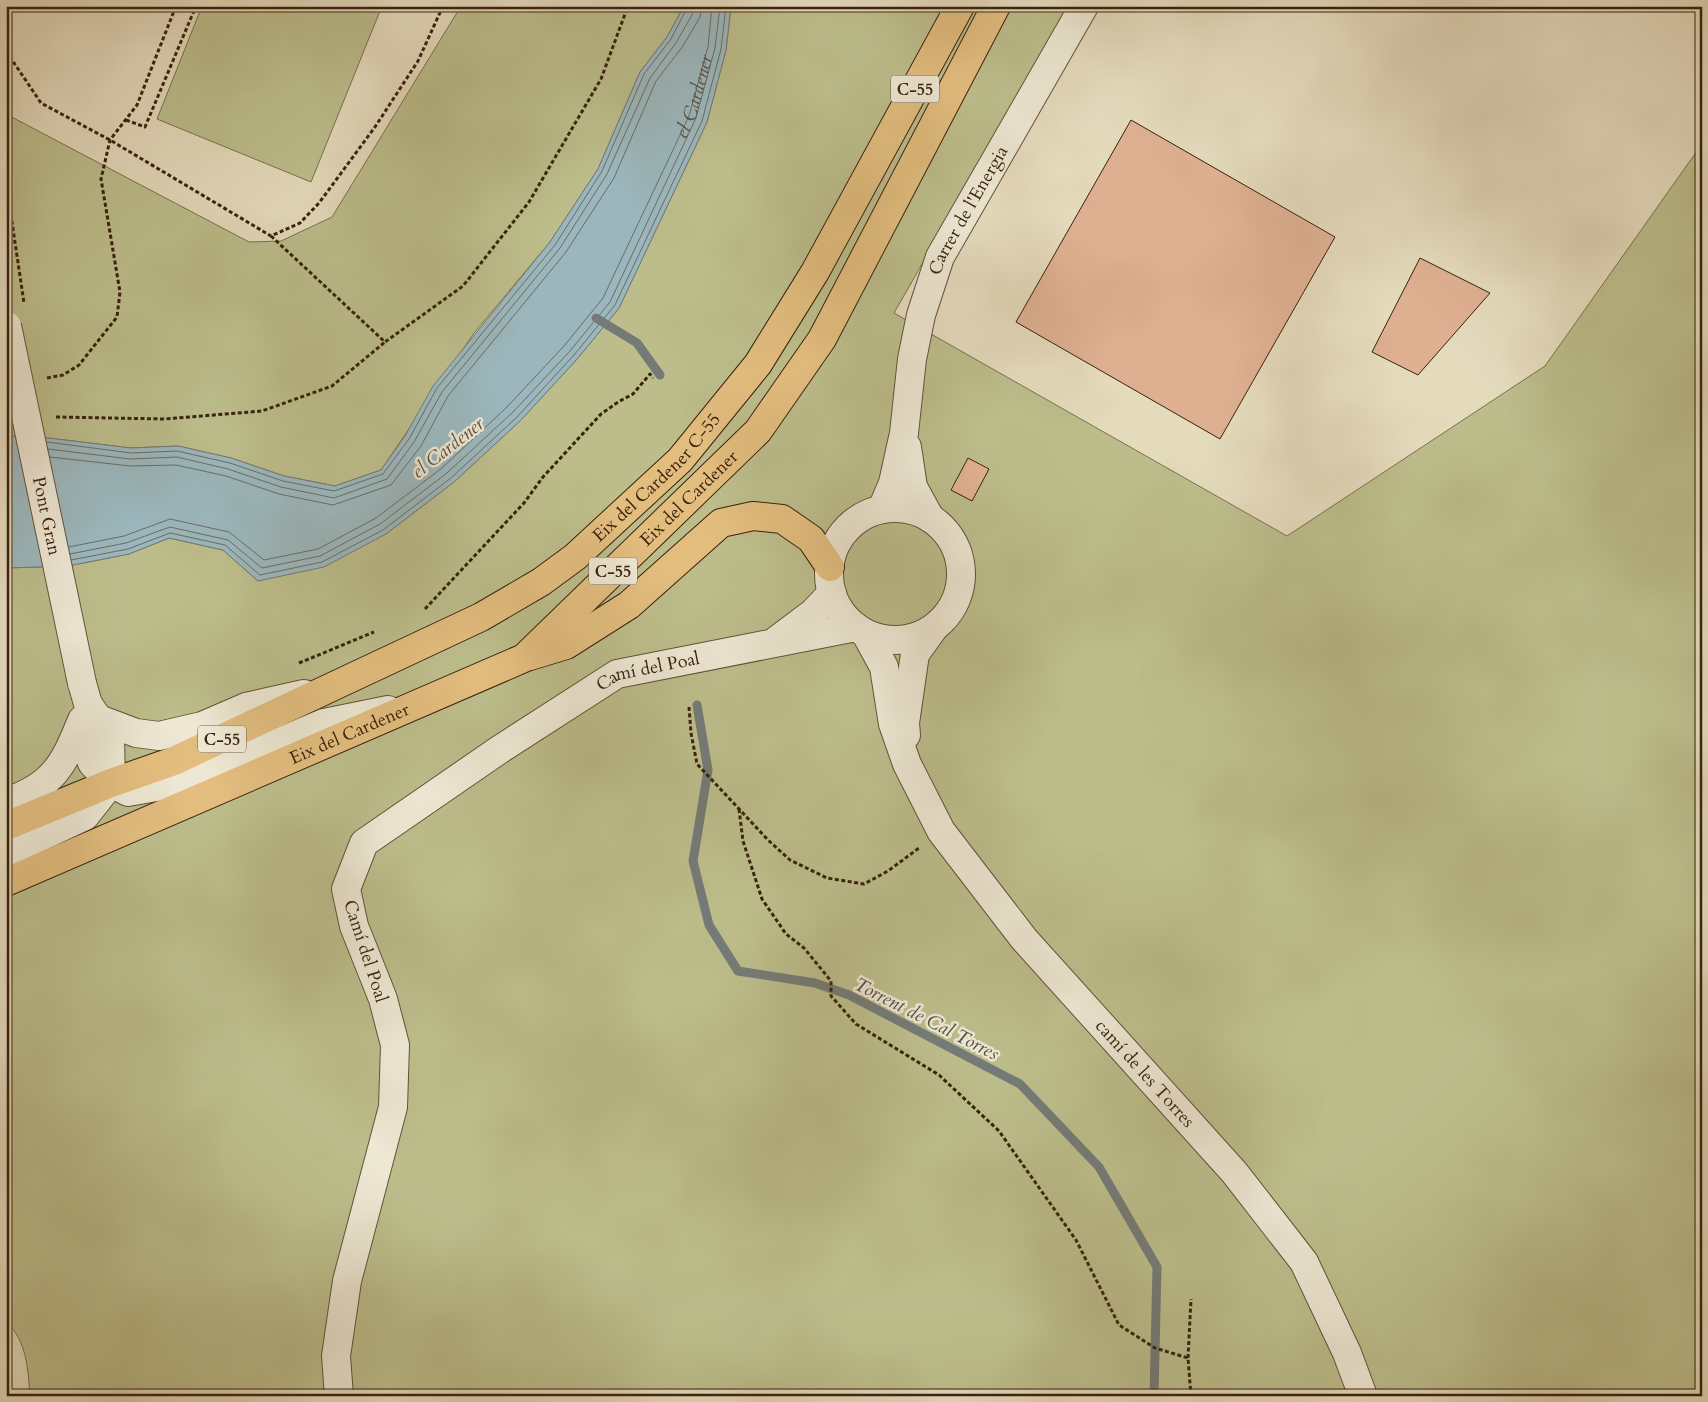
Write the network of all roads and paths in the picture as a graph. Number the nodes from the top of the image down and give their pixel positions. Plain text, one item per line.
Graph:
1 (176, 6) edge
2 (196, 6) edge
3 (443, 6) edge
4 (628, 6) edge
5 (960, 6) edge
6 (996, 6) edge
7 (1084, 6) edge
8 (6, 51) edge
9 (126, 120) junction
10 (110, 140) junction
11 (6, 182) edge
12 (271, 236) junction
13 (13, 319) edge
14 (385, 342) junction
15 (44, 378) dead end
16 (653, 378) dead end
17 (51, 417) dead end
18 (904, 433) junction
19 (882, 509) junction
20 (930, 518) junction
21 (831, 580) junction
22 (424, 610) dead end
23 (932, 628) junction
24 (380, 630) dead end
25 (861, 630) junction
26 (771, 644) junction
27 (524, 658) junction
28 (295, 665) dead end
29 (330, 688) junction
30 (409, 706) junction
31 (689, 707) dead end
32 (87, 708) junction
33 (907, 764) junction
34 (111, 783) junction
35 (6, 802) edge
36 (739, 809) junction
37 (6, 826) edge
38 (941, 831) junction
39 (6, 853) edge
40 (6, 882) edge
41 (1191, 1298) dead end
42 (1188, 1358) junction
43 (339, 1396) edge
44 (1191, 1396) edge
45 (1363, 1396) edge

1 - 9 path
2 - 9 path
3 - 12 path
4 - 14 path
5 - 29 main road, Eix del Cardener C-55 / C-55
6 - 27 main road, Eix del Cardener / C-55
7 - 18 street, Carrer de l'Energia
8 - 10 path
9 - 10 path
10 - 12 path
10 - 15 path
11 - 13 path
12 - 14 path
13 - 32 street, Pont Gran, bridge
14 - 17 path
16 - 22 path
18 - 19 street
18 - 20 street
19 - 20 street
19 - 21 street
20 - 23 street
21 - 25 street
21 - 26 street
21 - 27 main road
23 - 25 street
23 - 33 street
24 - 28 path
25 - 26 street, Camí del Poal
25 - 33 street, camí de les Torres
26 - 43 street, Camí del Poal
27 - 30 main road, Eix del Cardener / C-55
29 - 32 street
29 - 34 main road, Eix del Cardener C-55 / C-55
30 - 34 street
30 - 40 main road, Eix del Cardener / C-55
31 - 36 path
32 - 34 street, Pont Gran
32 - 35 street
33 - 38 street, camí de les Torres
34 - 37 main road, Eix del Cardener C-55 / C-55
34 - 39 street
36 - 38 path
36 - 42 path
38 - 45 street, camí de les Torres
41 - 42 path
42 - 44 path

